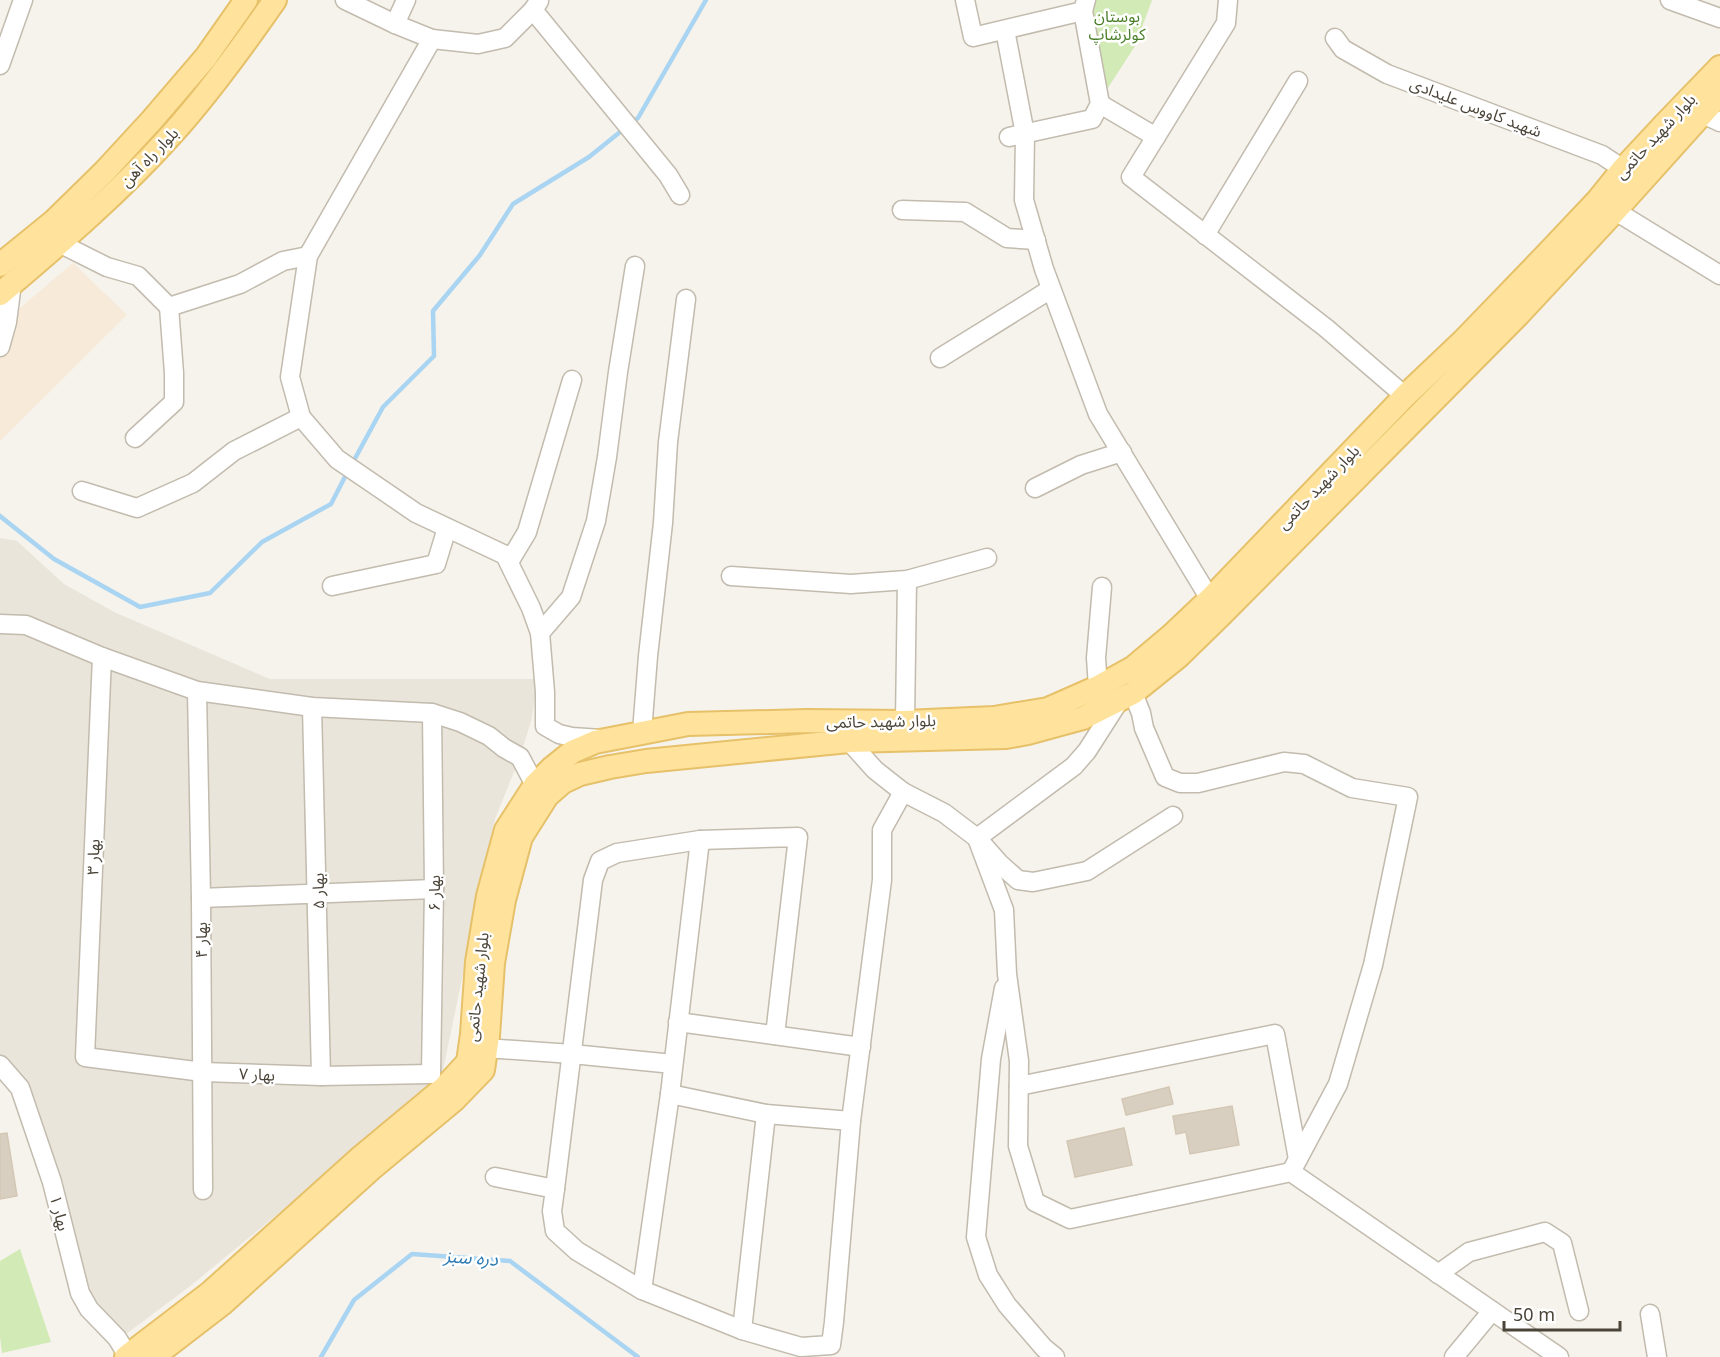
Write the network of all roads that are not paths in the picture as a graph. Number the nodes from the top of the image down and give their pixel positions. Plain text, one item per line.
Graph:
1 (22, 0) edge
2 (246, 0) edge
3 (275, 0) edge
4 (345, 0) edge
5 (406, 0) edge
6 (965, 0) edge
7 (1228, 0) edge
8 (1670, 0) edge
9 (536, 5) edge
10 (1085, 5) edge
11 (1720, 18) edge
12 (395, 24) junction
13 (1005, 30) junction
14 (1335, 38) dead end
15 (432, 39) junction
16 (0, 65) edge
17 (1720, 67) edge
18 (1298, 81) dead end
19 (1720, 94) edge
20 (1100, 104) junction
21 (1711, 118) edge
22 (1017, 135) junction
23 (1156, 137) junction
24 (1623, 169) junction
25 (680, 195) dead end
26 (1606, 206) junction
27 (902, 210) dead end
28 (1205, 235) junction
29 (1036, 240) junction
30 (59, 243) junction
31 (309, 256) junction
32 (635, 266) dead end
33 (1720, 275) edge
34 (4, 281) edge
35 (1052, 289) junction
36 (686, 299) dead end
37 (169, 307) junction
38 (0, 347) edge
39 (940, 358) dead end
40 (572, 380) dead end
41 (1405, 396) junction
42 (301, 417) junction
43 (135, 438) dead end
44 (1122, 452) junction
45 (1035, 488) dead end
46 (82, 491) dead end
47 (447, 528) junction
48 (987, 558) dead end
49 (509, 562) junction
50 (731, 576) dead end
51 (907, 580) junction
52 (332, 586) dead end
53 (1102, 587) dead end
54 (1216, 607) junction
55 (0, 624) edge
56 (540, 633) junction
57 (102, 657) junction
58 (1098, 687) junction
59 (197, 691) junction
60 (1126, 697) junction
61 (312, 706) junction
62 (432, 713) junction
63 (905, 722) junction
64 (850, 731) junction
65 (642, 732) junction
66 (606, 739) junction
67 (535, 785) junction
68 (903, 792) junction
69 (1173, 816) dead end
70 (977, 838) junction
71 (700, 840) junction
72 (434, 889) junction
73 (318, 893) junction
74 (201, 898) junction
75 (1007, 974) junction
76 (678, 1022) junction
77 (775, 1035) junction
78 (861, 1047) junction
79 (486, 1048) junction
80 (572, 1054) junction
81 (85, 1057) joint
82 (673, 1064) junction
83 (0, 1065) edge
84 (203, 1072) junction
85 (321, 1076) junction
86 (437, 1081) junction
87 (1019, 1086) junction
88 (670, 1094) junction
89 (766, 1114) junction
90 (850, 1121) junction
91 (1295, 1166) junction
92 (495, 1177) dead end
93 (555, 1189) junction
94 (203, 1190) dead end
95 (1438, 1274) junction
96 (642, 1290) junction
97 (1491, 1311) junction
98 (1579, 1311) dead end
99 (1650, 1314) dead end
100 (742, 1330) junction
101 (127, 1357) edge
102 (153, 1357) edge
103 (1055, 1357) edge
104 (1454, 1357) edge
105 (1558, 1357) edge
106 (1658, 1357) edge

1 - 16 street
2 - 34 main road, بلوار راه آهن
3 - 30 main road, بلوار راه آهن
4 - 12 street
5 - 12 street
6 - 13 street
7 - 23 street
8 - 11 street
9 - 15 street
9 - 25 street
10 - 13 street
10 - 20 street
12 - 15 street
13 - 22 street
14 - 24 street, شهید کاووس علیدادی
15 - 31 street
17 - 24 main road, بلوار شهید حاتمی
18 - 28 street
19 - 21 main road, بلوار شهید حاتمی
20 - 22 street
20 - 23 street
21 - 26 main road, بلوار شهید حاتمی
22 - 29 street
23 - 28 street
24 - 26 main road, بلوار شهید حاتمی
26 - 33 street
26 - 41 main road, بلوار شهید حاتمی
26 - 54 main road, بلوار شهید حاتمی
27 - 29 street
28 - 41 street
29 - 35 street
30 - 34 main road, بلوار راه آهن
30 - 37 street
31 - 37 street
31 - 42 street
32 - 56 street
34 - 38 street
35 - 39 street
35 - 44 street
36 - 65 street
37 - 43 street
40 - 49 street
41 - 54 main road, بلوار شهید حاتمی
42 - 46 street
42 - 47 street
44 - 45 street
44 - 54 street
47 - 49 street
47 - 52 street
48 - 51 street
49 - 56 street
50 - 51 street
51 - 63 street
53 - 58 street
54 - 58 main road, بلوار شهید حاتمی
54 - 60 main road, بلوار شهید حاتمی
55 - 57 street
56 - 66 street
57 - 59 street
57 - 81 street, بهار ۳
58 - 63 main road, بلوار شهید حاتمی
59 - 61 street
59 - 74 street, بهار ۴
60 - 64 main road, بلوار شهید حاتمی
60 - 70 street
60 - 91 street
61 - 62 street
61 - 73 street, بهار ۵
62 - 67 street
62 - 72 street, بهار ۶
63 - 64 main road, بلوار شهید حاتمی
64 - 65 main road, بلوار شهید حاتمی
64 - 68 street
64 - 79 main road, بلوار شهید حاتمی
65 - 66 main road, بلوار شهید حاتمی
66 - 67 main road, بلوار شهید حاتمی
67 - 86 main road, بلوار شهید حاتمی
68 - 70 street
68 - 78 street
69 - 70 street
70 - 75 street
71 - 76 street
71 - 77 street
71 - 80 street
72 - 73 street
72 - 86 street, بهار ۶
73 - 74 street
73 - 85 street, بهار ۵
74 - 84 street, بهار ۴
75 - 87 street
75 - 103 street
76 - 77 street
76 - 82 street
77 - 78 street
78 - 90 street
79 - 80 street
79 - 102 main road, بلوار شهید حاتمی
80 - 82 street
80 - 93 street
81 - 84 street, بهار ۷
82 - 88 street
83 - 101 street, بهار ۱
84 - 85 street, بهار ۷
84 - 94 street, بهار ۴
85 - 86 street, بهار ۷
86 - 101 main road, بلوار شهید حاتمی
87 - 91 street
87 - 91 street
88 - 89 street
88 - 96 street
89 - 90 street
89 - 100 street
90 - 100 street
91 - 95 street
92 - 93 street
93 - 96 street
95 - 97 street
95 - 98 street
96 - 100 street
97 - 104 street
97 - 105 street
99 - 106 street

